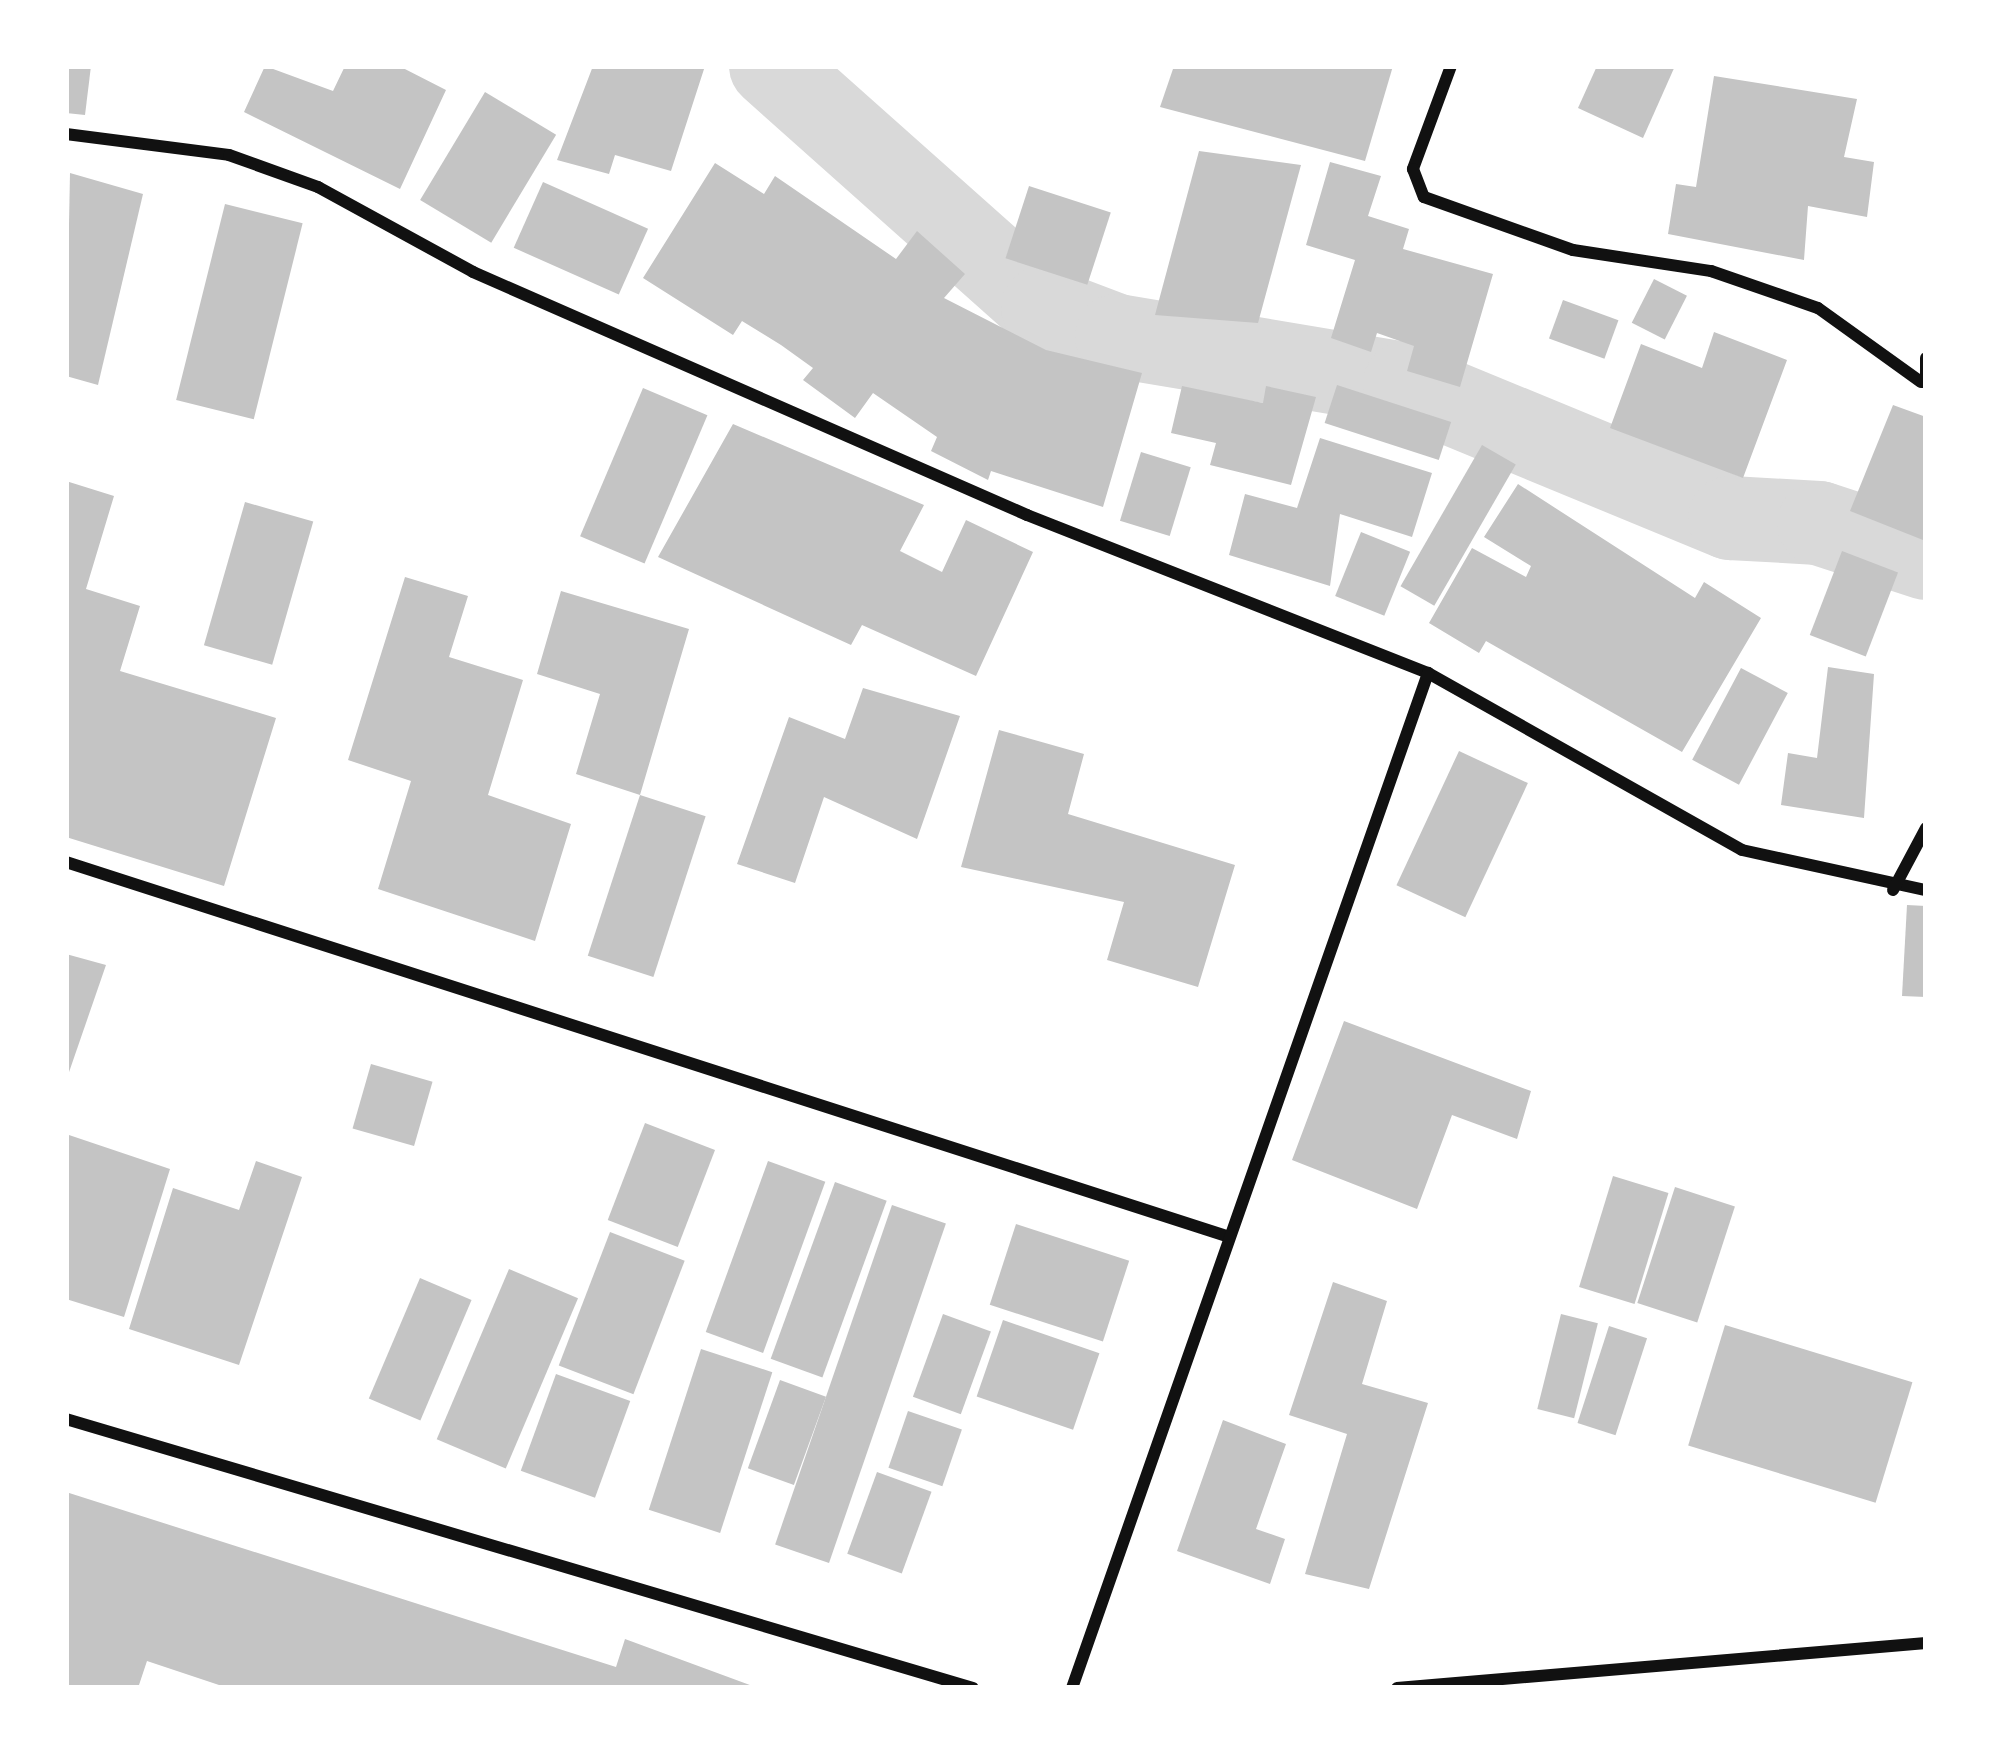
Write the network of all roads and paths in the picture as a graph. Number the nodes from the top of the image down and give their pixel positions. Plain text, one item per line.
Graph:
1 (1450, 66) edge
2 (66, 134) edge
3 (1926, 358) edge
4 (1924, 382) edge
5 (1428, 673) junction
6 (1926, 828) edge
7 (66, 862) edge
8 (1893, 890) junction
9 (1926, 890) edge
10 (1227, 1236) junction
11 (66, 1419) edge
12 (1926, 1643) edge
13 (973, 1688) edge
14 (1072, 1688) edge
15 (1397, 1688) edge

1 - 4 street
2 - 5 street
3 - 4 street
5 - 8 street
5 - 10 street
6 - 8 street
7 - 10 street
8 - 9 street
10 - 14 street
11 - 13 street
12 - 15 street

